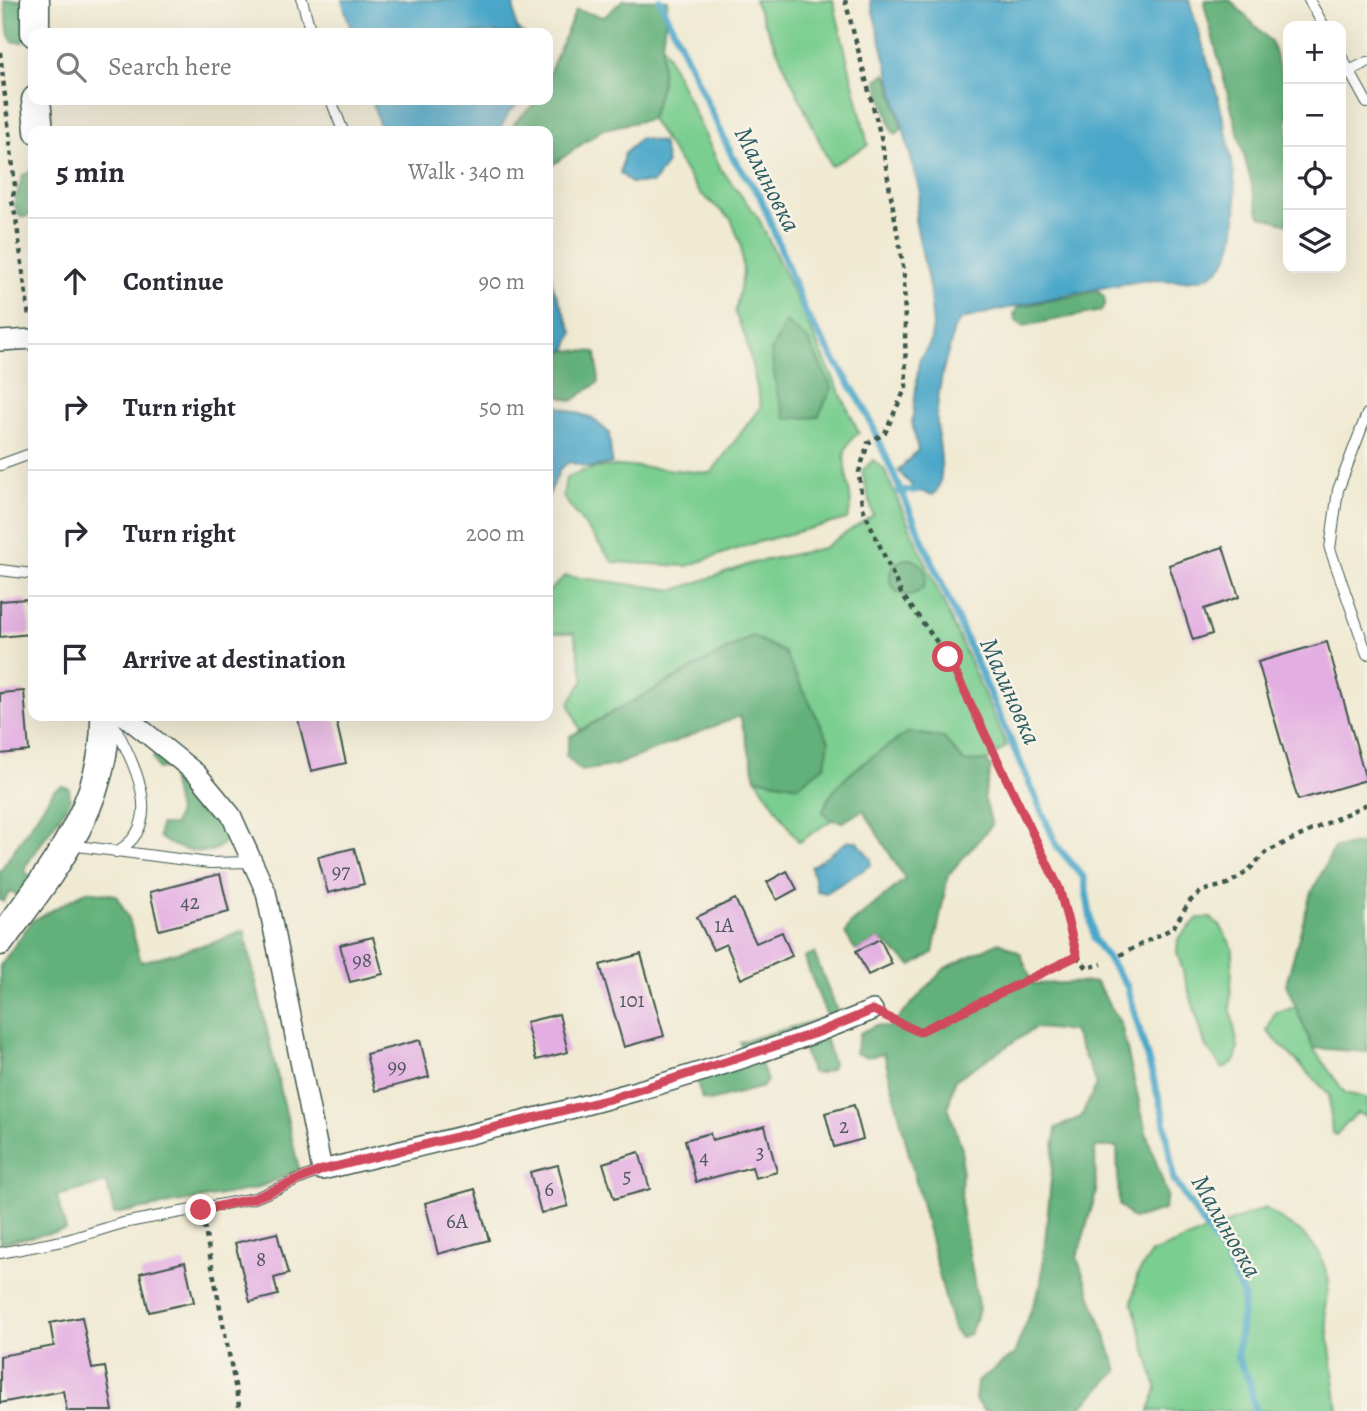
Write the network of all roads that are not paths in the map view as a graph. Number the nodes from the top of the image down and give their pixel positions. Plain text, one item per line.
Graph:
1 (35, 0) edge
2 (302, 0) edge
3 (1309, 0) edge
4 (1321, 21) edge
5 (35, 28) edge
6 (310, 28) edge
7 (1367, 62) edge
8 (1346, 65) edge
9 (1349, 71) junction
10 (1367, 103) edge
11 (36, 105) edge
12 (333, 105) edge
13 (39, 126) edge
14 (341, 126) edge
15 (28, 339) edge
16 (0, 341) edge
17 (1367, 414) edge
18 (28, 455) edge
19 (0, 465) edge
20 (0, 570) edge
21 (28, 573) edge
22 (1367, 654) edge
23 (104, 721) edge
24 (113, 721) edge
25 (131, 721) edge
26 (66, 845) junction
27 (115, 852) junction
28 (252, 862) junction
29 (0, 942) edge
30 (873, 1010) road end
31 (322, 1170) junction
32 (0, 1253) edge

1 - 5 street
2 - 6 lane
3 - 4 lane
7 - 9 lane
8 - 9 lane
9 - 10 lane
11 - 13 street
12 - 14 lane
15 - 16 street
17 - 22 lane
18 - 19 lane
20 - 21 lane
23 - 26 street
24 - 27 lane
25 - 28 street
26 - 27 lane
26 - 29 street
27 - 28 lane
28 - 31 street
30 - 31 street
31 - 32 lane

